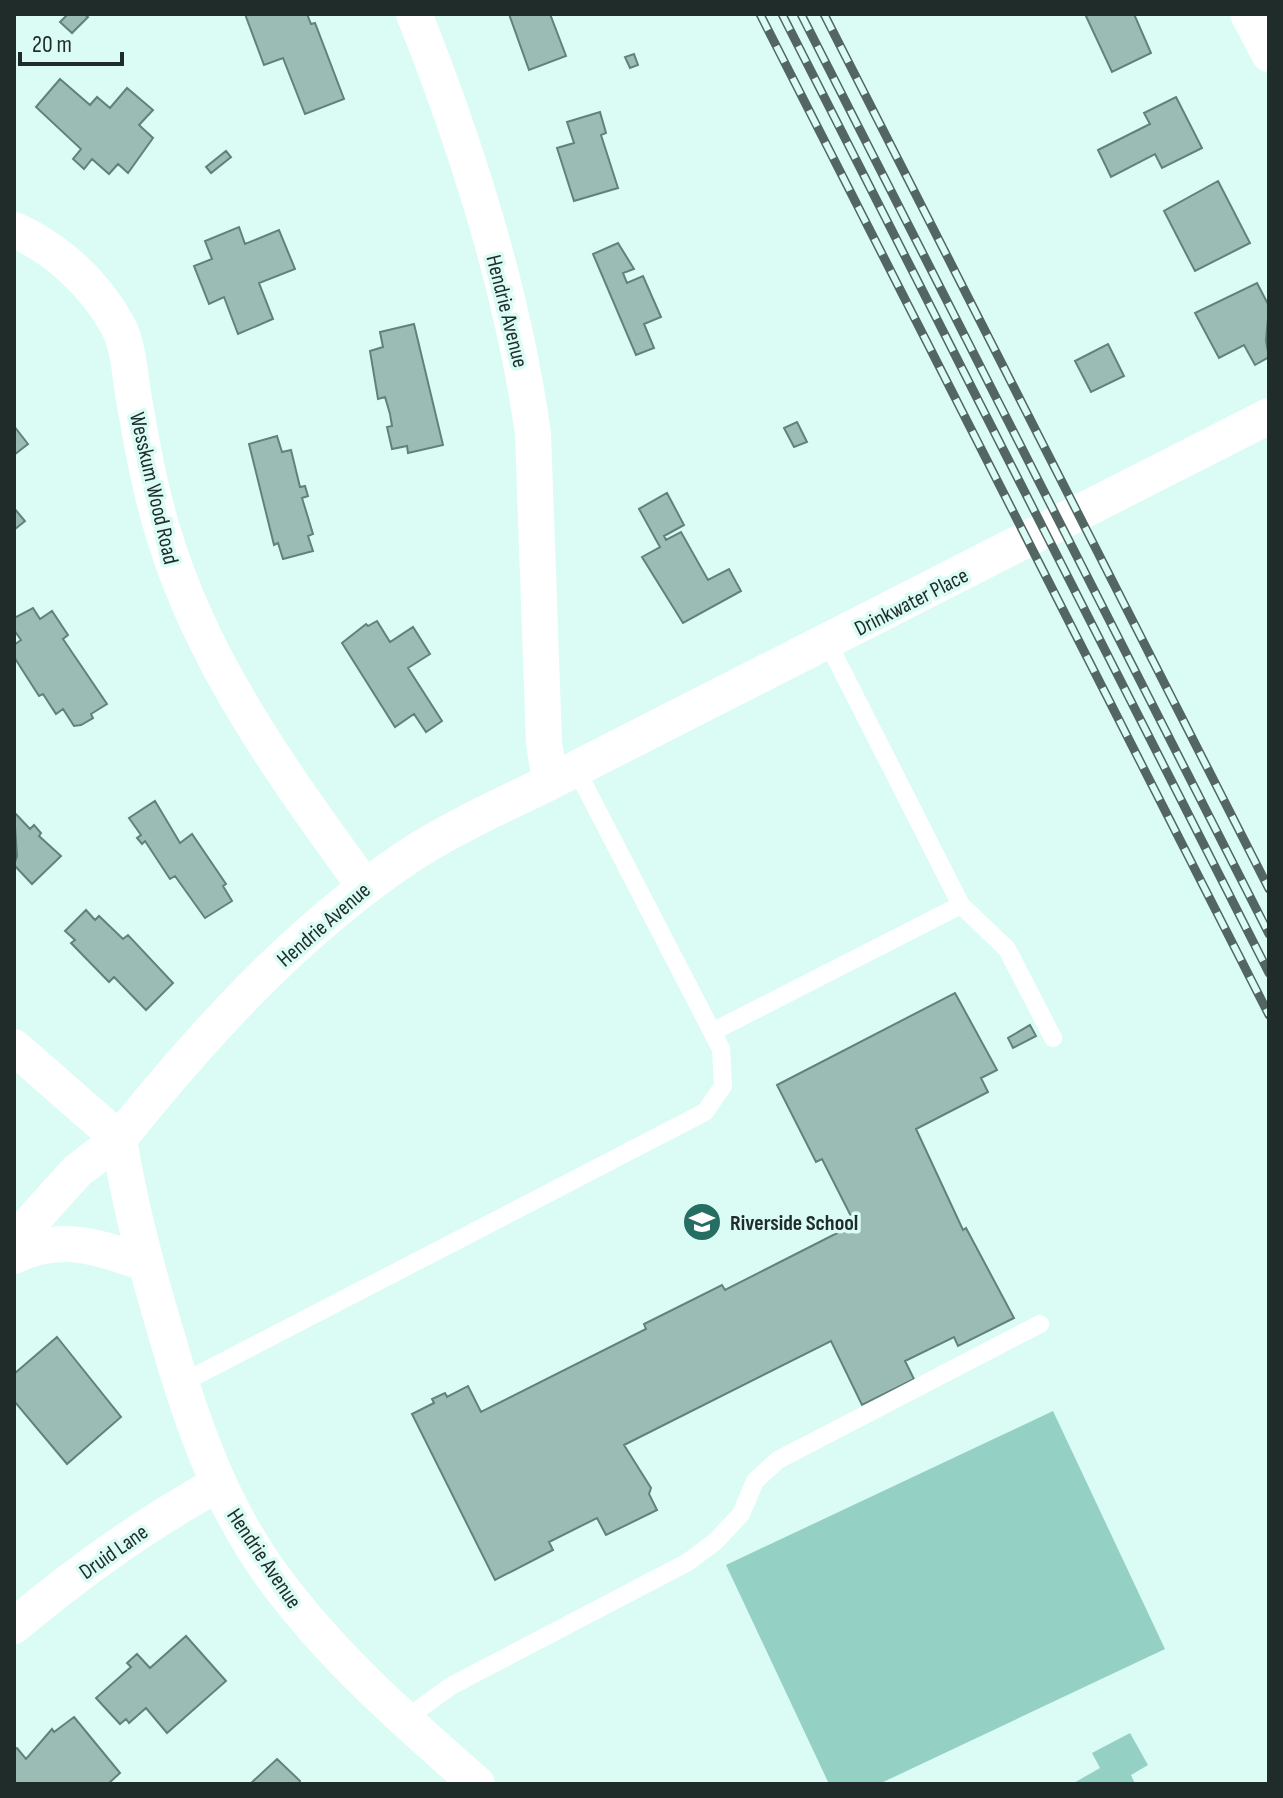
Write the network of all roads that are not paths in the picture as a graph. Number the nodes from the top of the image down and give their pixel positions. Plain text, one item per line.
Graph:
1 (414, 14) edge
2 (1248, 14) edge
3 (1269, 54) edge
4 (14, 230) edge
5 (1269, 416) edge
6 (828, 643) junction
7 (563, 775) junction
8 (365, 887) junction
9 (961, 905) junction
10 (712, 1032) junction
11 (1053, 1038) dead end
12 (14, 1047) edge
13 (119, 1139) junction
14 (14, 1241) edge
15 (14, 1256) edge
16 (144, 1263) junction
17 (1040, 1324) dead end
18 (180, 1384) junction
19 (218, 1484) junction
20 (14, 1626) edge
21 (404, 1720) junction
22 (477, 1784) edge

1 - 7 street, Hendrie Avenue
2 - 3 street
4 - 8 street, Wesskum Wood Road
5 - 6 street, Drinkwater Place
6 - 7 street, Drinkwater Place
6 - 9 lane
7 - 8 street, Hendrie Avenue
7 - 10 lane
8 - 13 street, Hendrie Avenue
9 - 10 lane
9 - 11 lane
10 - 18 lane
12 - 13 street
13 - 14 street
13 - 16 street, Hendrie Avenue
15 - 16 street
16 - 18 street, Hendrie Avenue
17 - 21 lane
18 - 19 street, Hendrie Avenue
19 - 20 street, Druid Lane
19 - 21 street, Hendrie Avenue
21 - 22 street, Hendrie Avenue

